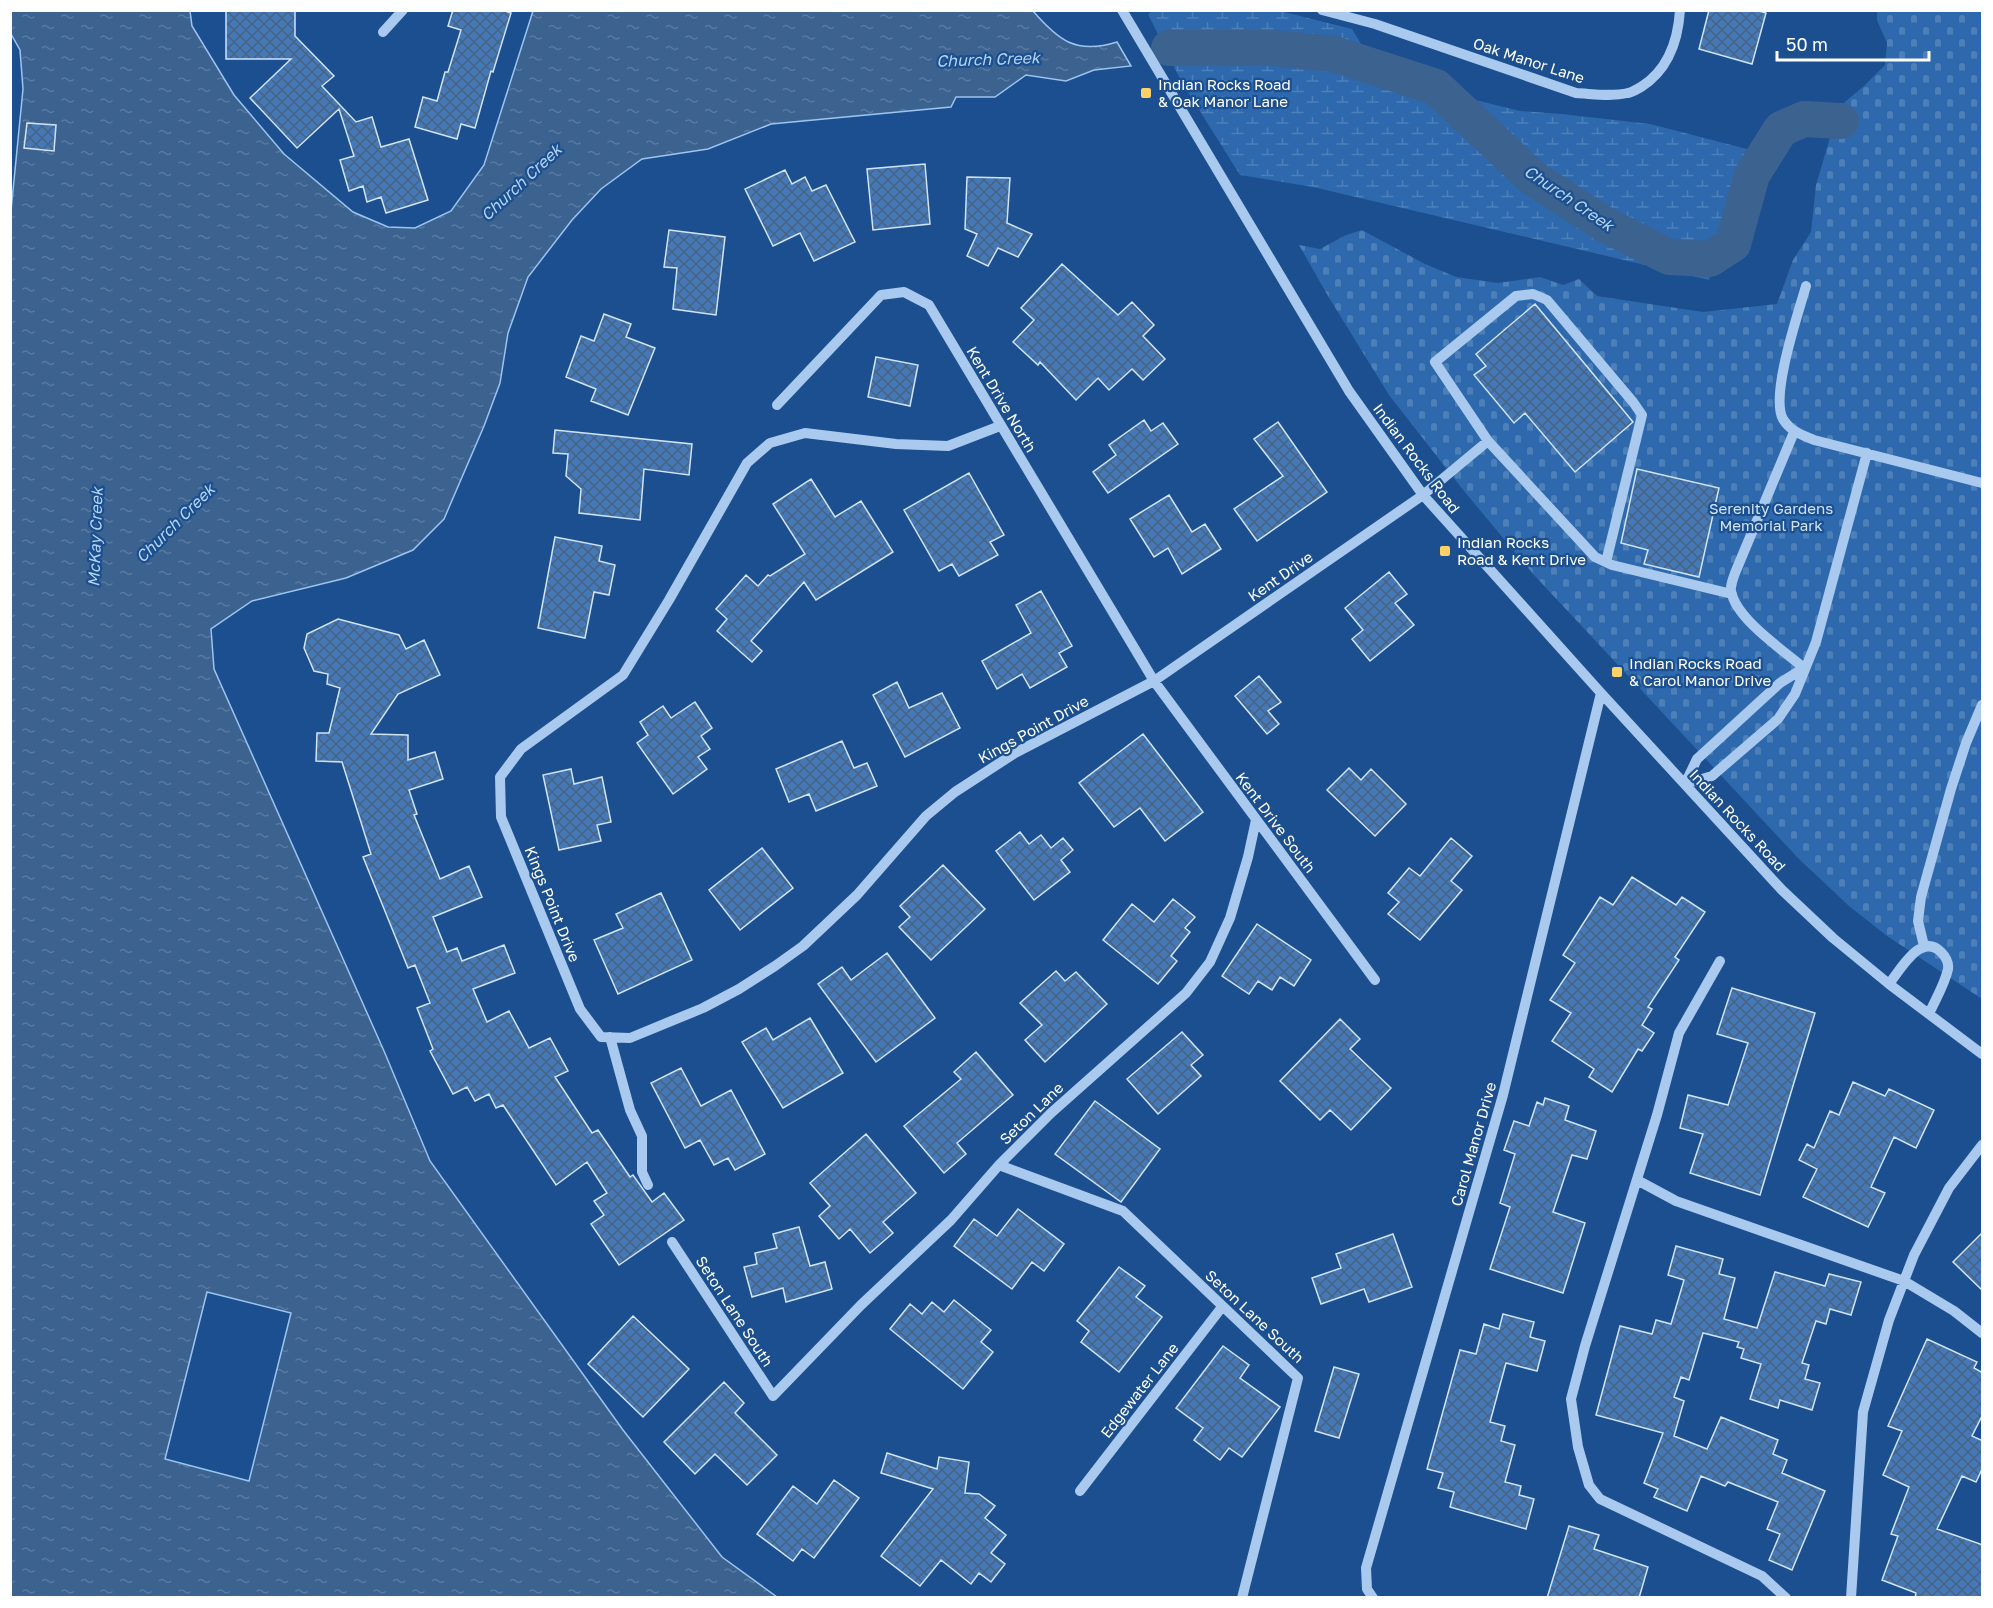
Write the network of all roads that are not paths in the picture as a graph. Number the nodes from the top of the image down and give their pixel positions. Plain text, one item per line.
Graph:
1 (403, 10) edge
2 (1122, 10) edge
3 (1322, 10) edge
4 (1362, 10) edge
5 (1680, 10) edge
6 (1375, 24) junction
7 (383, 32) dead end
8 (1806, 286) dead end
9 (777, 405) dead end
10 (1000, 426) junction
11 (1794, 432) junction
12 (1488, 441) junction
13 (1867, 453) junction
14 (1983, 483) edge
15 (1423, 495) junction
16 (1606, 562) junction
17 (1732, 594) junction
18 (1804, 668) junction
19 (1154, 681) junction
20 (1601, 693) junction
21 (1983, 705) edge
22 (1685, 784) junction
23 (1256, 820) junction
24 (1924, 945) junction
25 (1720, 961) dead end
26 (1375, 980) dead end
27 (1889, 984) junction
28 (1929, 1014) junction
29 (610, 1037) junction
30 (1983, 1054) edge
31 (1983, 1145) edge
32 (999, 1165) junction
33 (1637, 1180) junction
34 (648, 1185) dead end
35 (672, 1242) dead end
36 (1904, 1281) junction
37 (1222, 1307) junction
38 (1983, 1333) edge
39 (773, 1396) joint
40 (1080, 1491) dead end
41 (1242, 1598) edge
42 (1373, 1598) edge
43 (1786, 1598) edge
44 (1851, 1598) edge

1 - 7 street
2 - 15 street, Indian Rocks Road
3 - 6 street, Oak Manor Lane
4 - 6 street
5 - 6 street, Oak Manor Lane
8 - 11 street
9 - 10 street, Kent Drive North
10 - 19 street, Kent Drive North
10 - 29 street, Kings Point Drive
11 - 13 street
11 - 17 street
12 - 15 street, Kent Drive
12 - 16 street
12 - 16 street
13 - 14 street
13 - 18 street
15 - 19 street, Kent Drive
15 - 20 street, Indian Rocks Road
16 - 17 street
17 - 18 street
18 - 22 street
18 - 22 street
19 - 23 street, Kent Drive South
19 - 29 street, Kings Point Drive
20 - 22 street, Indian Rocks Road
20 - 42 street, Carol Manor Drive
21 - 24 street
22 - 27 street, Indian Rocks Road
23 - 26 street, Kent Drive South
23 - 32 street, Seton Lane
24 - 27 street
24 - 28 street
25 - 33 street
27 - 28 street, Indian Rocks Road
28 - 30 street, Indian Rocks Road
29 - 34 street
31 - 36 street
32 - 37 street, Seton Lane South
32 - 39 street, Seton Lane
33 - 36 street
33 - 43 street
35 - 39 street, Seton Lane South
36 - 38 street
36 - 44 street
37 - 40 street, Edgewater Lane
37 - 41 street, Seton Lane South

